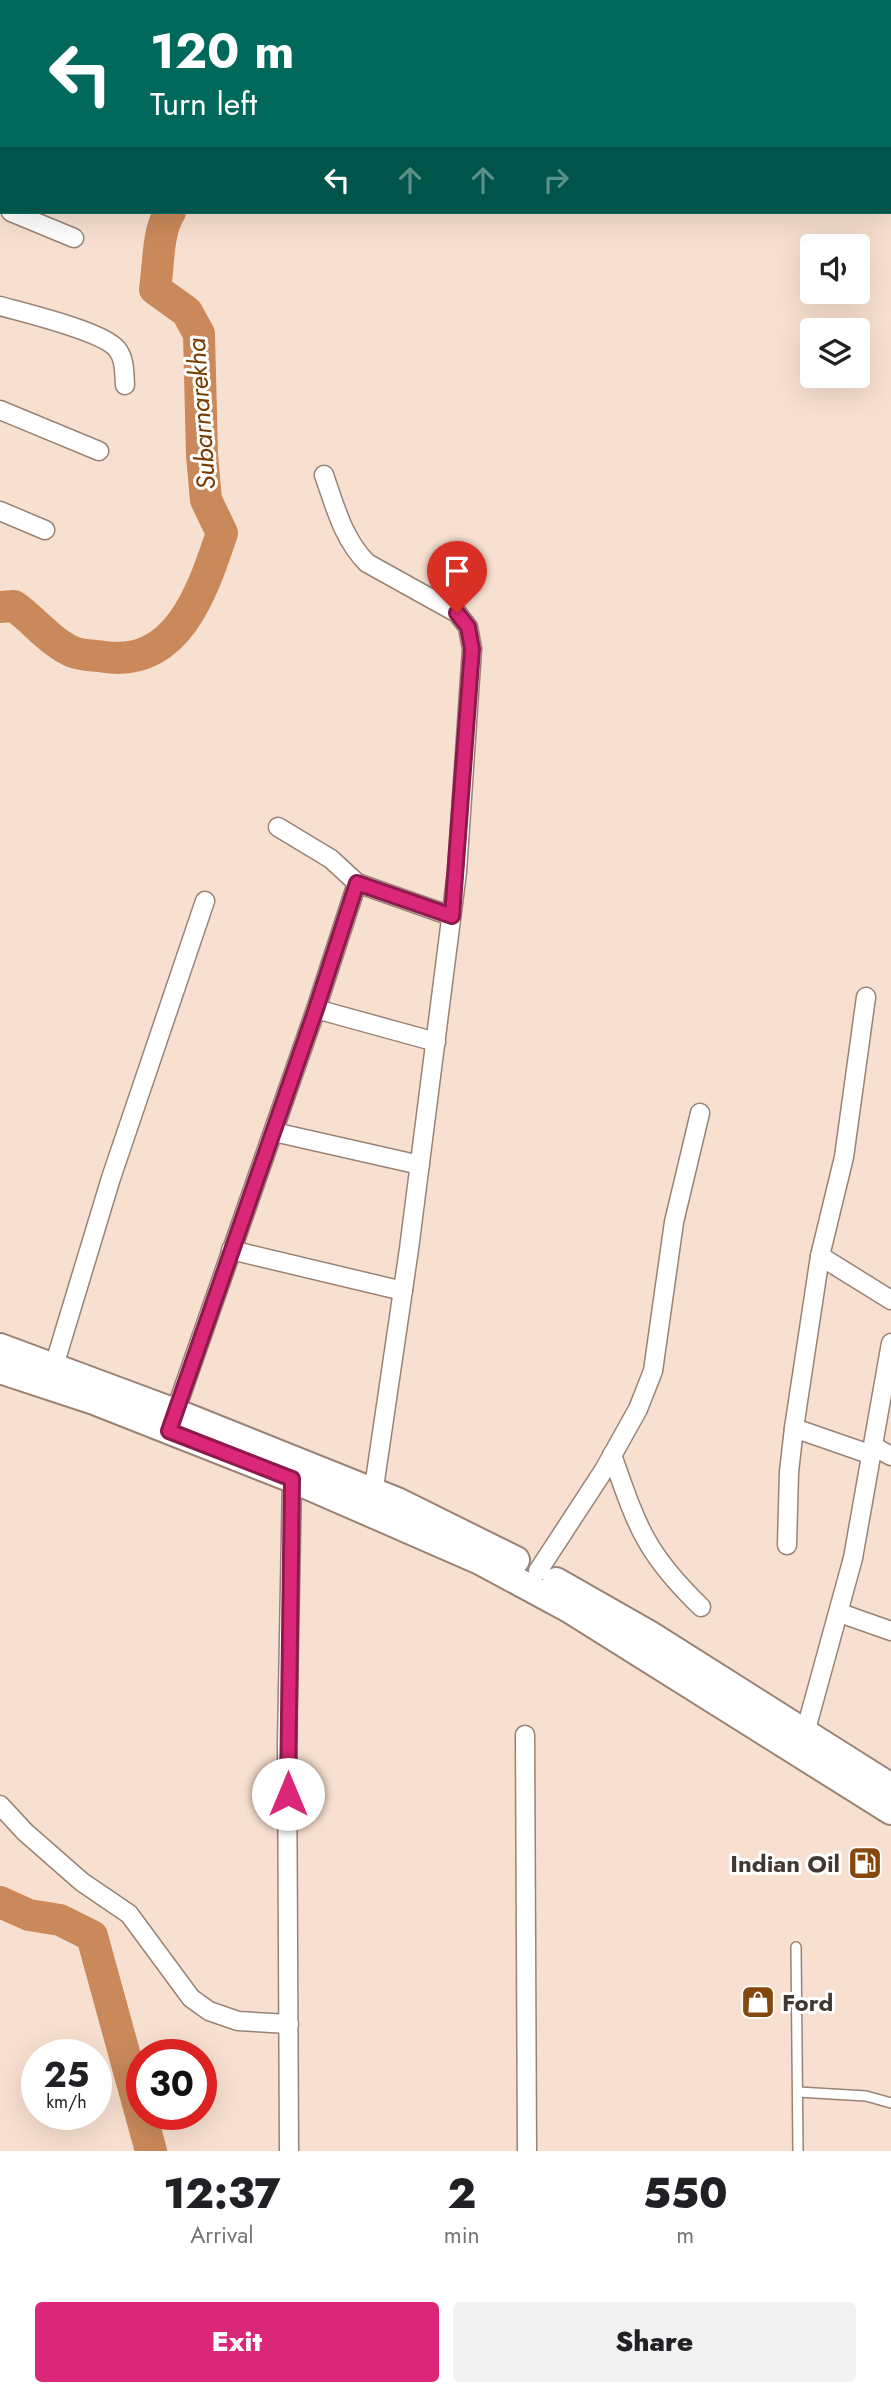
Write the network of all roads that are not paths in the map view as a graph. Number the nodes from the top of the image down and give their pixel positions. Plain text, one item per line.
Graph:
1 (16, 214) edge
2 (74, 237) dead end
3 (0, 306) edge
4 (125, 385) dead end
5 (0, 411) edge
6 (99, 451) dead end
7 (324, 475) dead end
8 (0, 511) edge
9 (45, 530) dead end
10 (278, 827) dead end
11 (357, 883) junction
12 (205, 901) dead end
13 (452, 916) junction
14 (866, 997) dead end
15 (316, 1009) junction
16 (436, 1042) junction
17 (700, 1113) dead end
18 (274, 1132) junction
19 (420, 1165) junction
20 (231, 1250) junction
21 (820, 1256) junction
22 (403, 1290) junction
23 (891, 1300) edge
24 (891, 1343) edge
25 (0, 1348) edge
26 (54, 1366) junction
27 (0, 1370) edge
28 (172, 1422) junction
29 (794, 1428) junction
30 (873, 1450) junction
31 (612, 1455) junction
32 (891, 1456) edge
33 (292, 1479) junction
34 (371, 1502) junction
35 (788, 1545) dead end
36 (537, 1571) junction
37 (701, 1607) dead end
38 (840, 1612) junction
39 (891, 1631) edge
40 (525, 1735) dead end
41 (799, 1742) junction
42 (891, 1787) edge
43 (0, 1805) edge
44 (891, 1811) edge
45 (796, 1947) dead end
46 (289, 2024) junction
47 (798, 2092) junction
48 (891, 2103) edge
49 (289, 2151) edge
50 (527, 2151) edge
51 (798, 2151) edge

1 - 2 street
3 - 4 street
5 - 6 street
7 - 13 street
8 - 9 street
10 - 11 street
11 - 13 street
11 - 15 street
12 - 26 street
13 - 16 street
14 - 21 street
15 - 16 street
15 - 18 street
16 - 19 street
17 - 31 street
18 - 19 street
18 - 20 street
19 - 22 street
20 - 22 street
20 - 28 street
21 - 23 street
21 - 29 street
22 - 34 street
24 - 30 street
25 - 26 main road
26 - 28 main road
27 - 28 main road
28 - 33 main road
28 - 34 main road
29 - 30 street
29 - 35 street
30 - 32 street
30 - 38 street
31 - 36 street
31 - 37 street
33 - 34 main road
33 - 46 street
34 - 36 main road
34 - 41 main road
36 - 41 main road
38 - 39 street
38 - 41 street
40 - 50 street
41 - 42 main road
41 - 44 main road
43 - 46 street
45 - 47 lane
46 - 49 street
47 - 48 lane
47 - 51 lane

